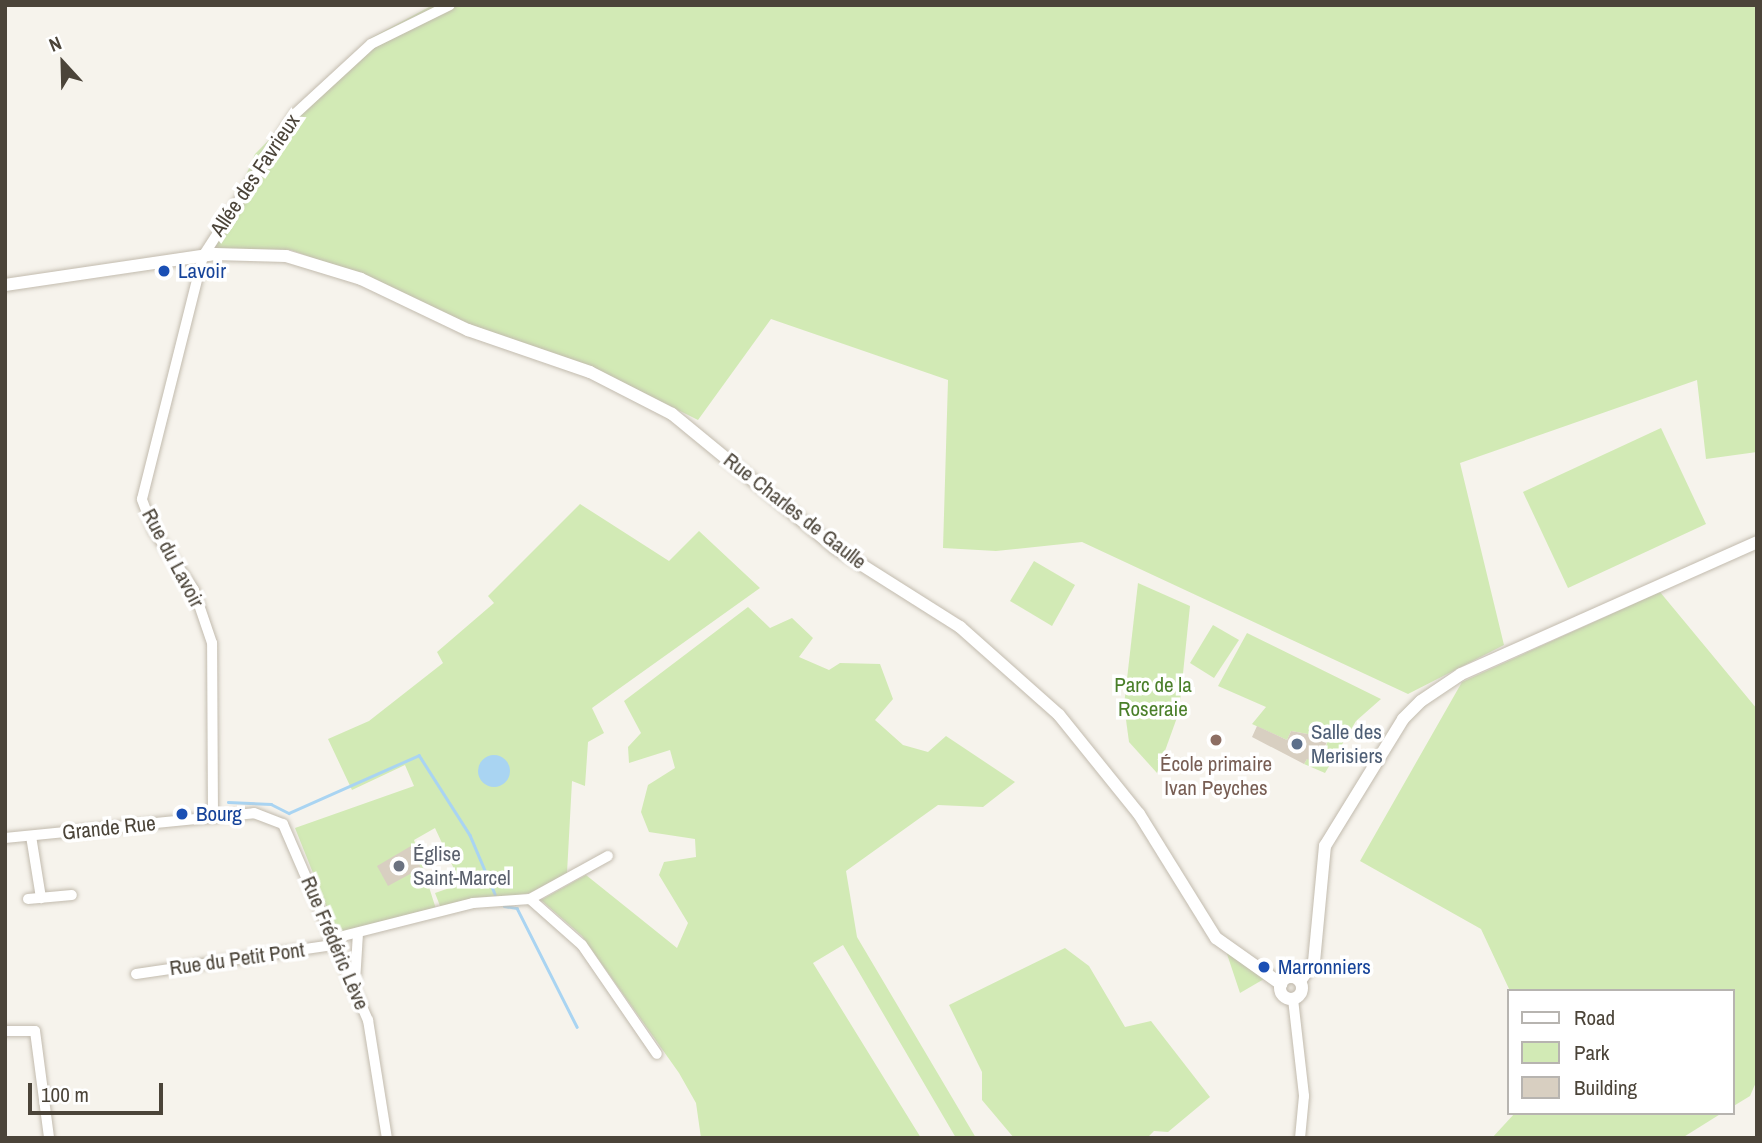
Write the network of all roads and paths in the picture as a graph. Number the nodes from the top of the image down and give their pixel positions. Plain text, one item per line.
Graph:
1 (450, 5) edge
2 (202, 259) junction
3 (5, 285) edge
4 (1757, 542) edge
5 (212, 818) junction
6 (31, 836) junction
7 (5, 838) edge
8 (608, 856) dead end
9 (72, 895) dead end
10 (41, 898) junction
11 (28, 899) dead end
12 (530, 899) junction
13 (358, 933) junction
14 (337, 941) junction
15 (136, 974) dead end
16 (1300, 981) junction
17 (355, 984) junction
18 (1281, 984) junction
19 (1293, 999) junction
20 (5, 1031) edge
21 (657, 1054) dead end
22 (49, 1138) edge
23 (387, 1138) edge
24 (1300, 1138) edge

1 - 2 street, Allée des Favrieux
2 - 3 street, Rue Charles de Gaulle
2 - 5 street, Rue du Lavoir
2 - 18 street, Rue Charles de Gaulle
4 - 16 street
5 - 6 street, Grande Rue
5 - 14 street, Rue Frédéric Lève
6 - 7 street, Grande Rue
6 - 10 street
8 - 12 street
9 - 10 street
10 - 11 street
12 - 13 street, Rue du Petit Pont
12 - 21 street
13 - 14 street, Rue du Petit Pont
13 - 17 street
14 - 15 street, Rue du Petit Pont
14 - 17 street, Rue Frédéric Lève
16 - 18 street
16 - 19 street
17 - 23 street, Rue Frédéric Lève
18 - 19 street
19 - 24 street
20 - 22 street

